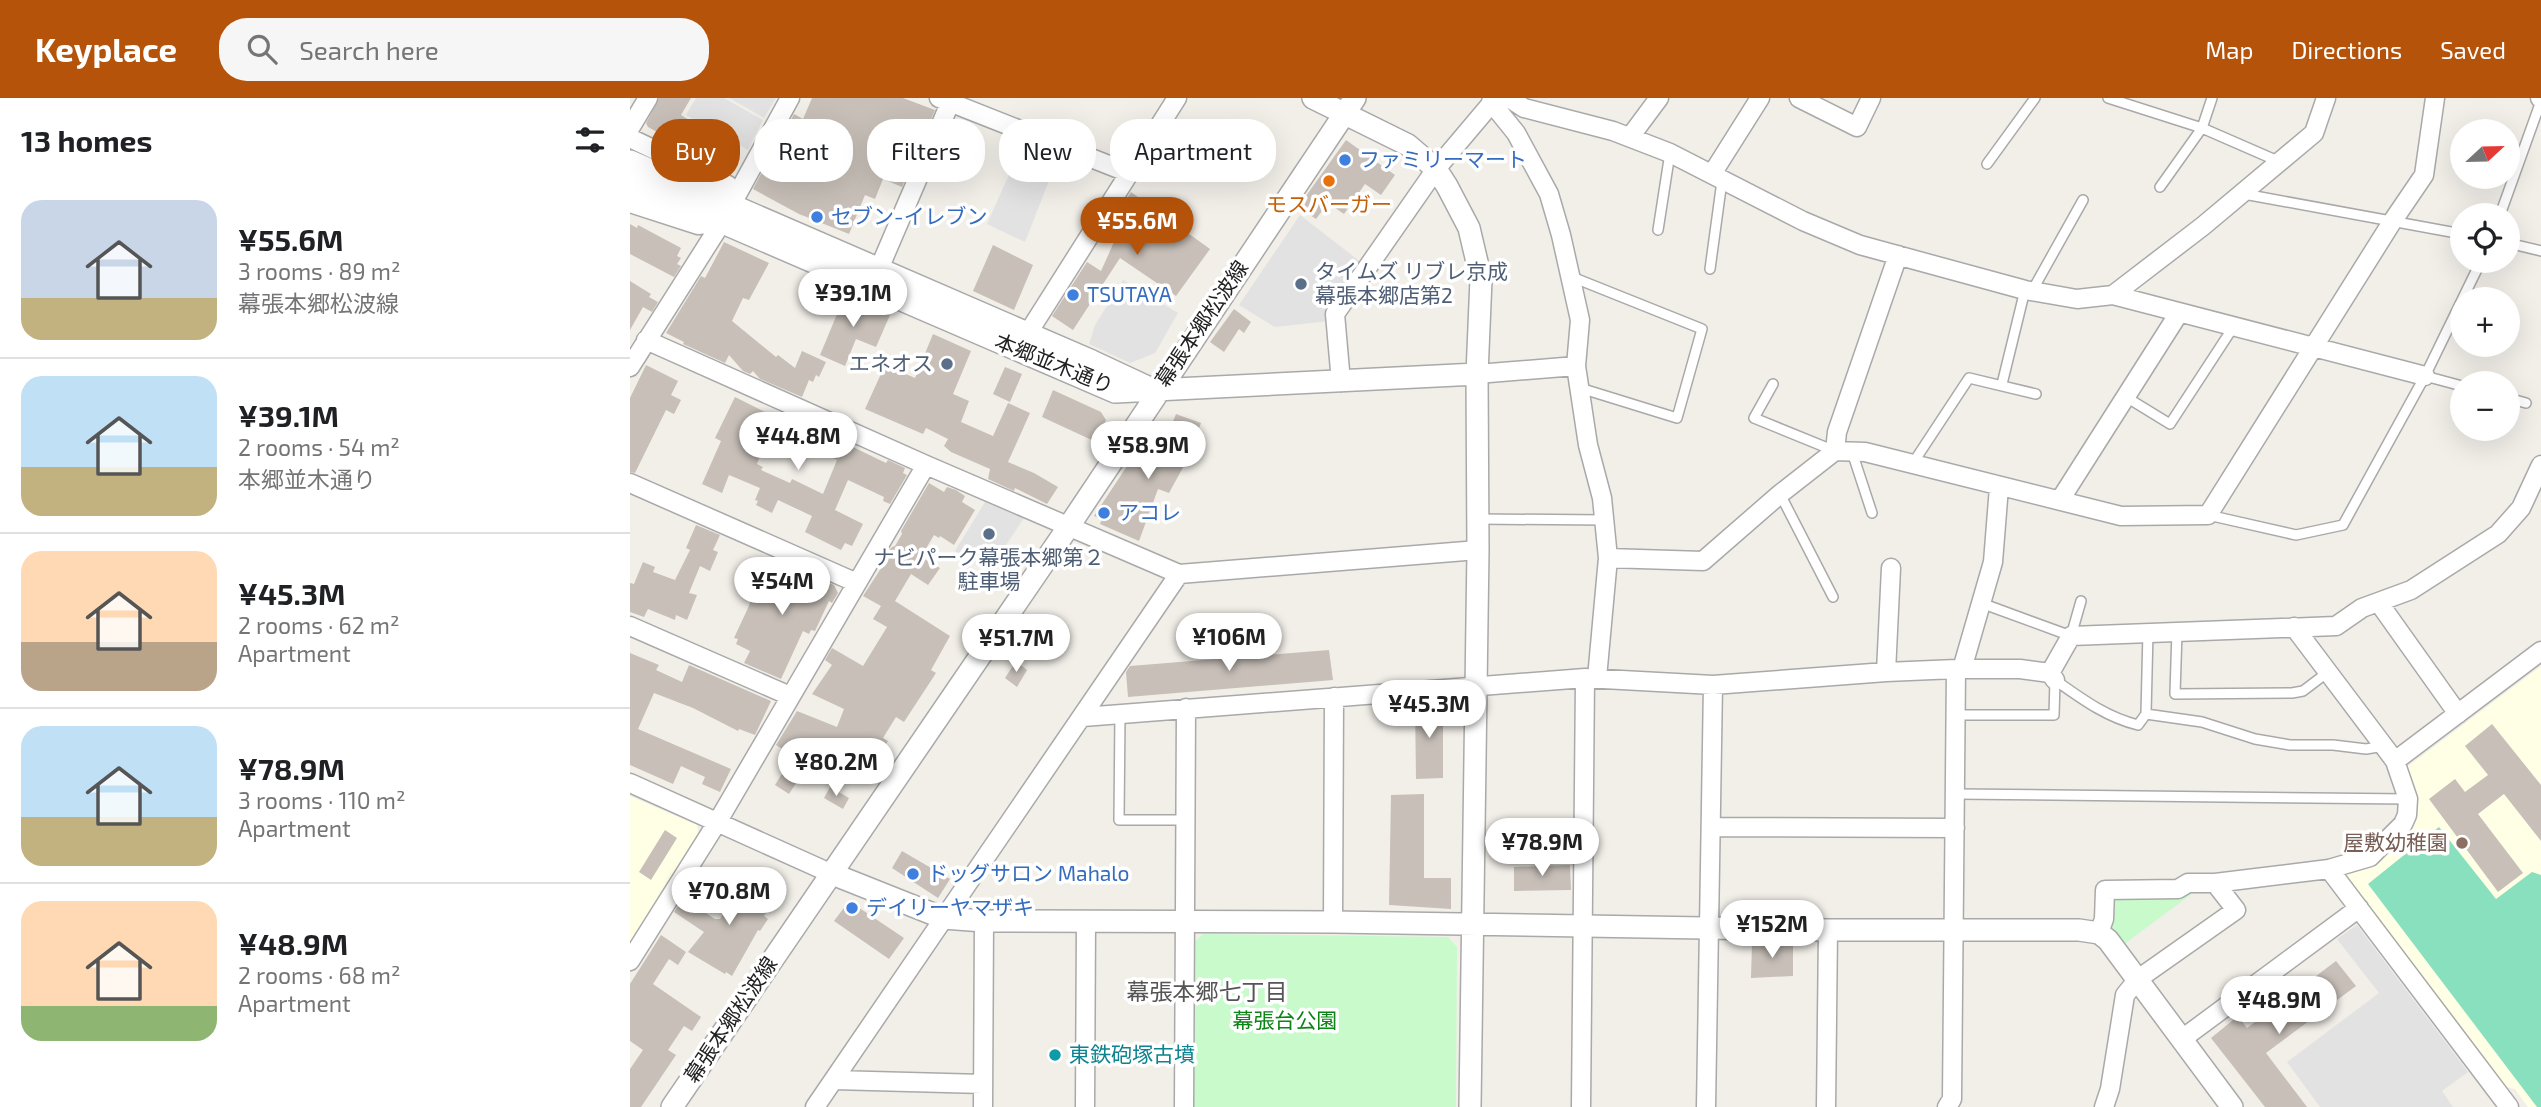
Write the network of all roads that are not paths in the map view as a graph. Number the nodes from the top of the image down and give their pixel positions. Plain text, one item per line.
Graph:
1 (648, 98) edge
2 (790, 98) edge
3 (1177, 98) edge
4 (1313, 98) edge
5 (1659, 98) edge
6 (1760, 98) edge
7 (1799, 98) edge
8 (1871, 98) edge
9 (2035, 98) edge
10 (2108, 98) edge
11 (2212, 98) edge
12 (2326, 98) edge
13 (2435, 98) edge
14 (1499, 99) edge
15 (2541, 99) edge
16 (945, 101) edge
17 (1350, 105) edge
18 (1164, 119) edge
19 (630, 128) edge
20 (2202, 128) junction
21 (1630, 137) junction
22 (630, 138) edge
23 (1670, 153) junction
24 (630, 161) edge
25 (2281, 163) junction
26 (1987, 164) dead end
27 (1110, 166) edge
28 (1436, 169) junction
29 (1717, 178) junction
30 (1123, 182) edge
31 (630, 183) edge
32 (2160, 187) dead end
33 (2242, 193) junction
34 (692, 198) junction
35 (2083, 200) dead end
36 (630, 203) edge
37 (2504, 203) edge
38 (726, 213) junction
39 (2392, 222) junction
40 (1658, 230) dead end
41 (2450, 232) edge
42 (2520, 246) edge
43 (2541, 251) edge
44 (1898, 255) junction
45 (879, 269) junction
46 (1710, 269) dead end
47 (2475, 273) edge
48 (1570, 276) junction
49 (2029, 290) junction
50 (2113, 295) junction
51 (2179, 313) junction
52 (2234, 327) junction
53 (1028, 333) junction
54 (646, 340) junction
55 (2315, 346) junction
56 (1576, 366) junction
57 (630, 367) edge
58 (1478, 374) junction
59 (2425, 376) junction
60 (1341, 382) junction
61 (2450, 383) edge
62 (1773, 384) dead end
63 (2002, 384) junction
64 (1580, 388) junction
65 (1157, 392) junction
66 (2036, 394) dead end
67 (2126, 397) junction
68 (2520, 401) edge
69 (2526, 403) dead end
70 (1843, 450) junction
71 (1913, 463) junction
72 (926, 465) junction
73 (2541, 466) edge
74 (630, 483) edge
75 (1999, 486) junction
76 (1780, 494) junction
77 (2060, 500) junction
78 (1872, 513) dead end
79 (2208, 515) junction
80 (1478, 519) junction
81 (1605, 520) junction
82 (1069, 526) junction
83 (1478, 550) junction
84 (1608, 558) junction
85 (1891, 568) dead end
86 (1179, 573) junction
87 (857, 583) junction
88 (1833, 597) dead end
89 (2081, 601) dead end
90 (1981, 603) junction
91 (2379, 603) junction
92 (630, 626) edge
93 (2294, 627) junction
94 (2177, 631) junction
95 (2148, 632) junction
96 (2071, 636) junction
97 (2541, 651) edge
98 (1959, 669) junction
99 (1886, 672) junction
100 (2328, 672) junction
101 (2052, 676) junction
102 (1591, 678) junction
103 (1476, 685) junction
104 (1713, 685) junction
105 (790, 696) junction
106 (1334, 697) junction
107 (1186, 708) junction
108 (1120, 714) junction
109 (2146, 714) junction
110 (2458, 714) junction
111 (1957, 715) junction
112 (1083, 717) junction
113 (2384, 747) junction
114 (2395, 761) junction
115 (630, 783) edge
116 (1956, 794) junction
117 (2409, 799) junction
118 (1186, 820) junction
119 (718, 821) junction
120 (1711, 827) junction
121 (1955, 828) junction
122 (2329, 869) junction
123 (830, 873) junction
124 (2215, 883) junction
125 (2359, 908) junction
126 (943, 918) junction
127 (984, 921) junction
128 (1185, 921) junction
129 (1086, 922) junction
130 (1333, 922) junction
131 (1473, 924) junction
132 (1584, 925) junction
133 (1709, 928) junction
134 (1828, 929) junction
135 (1953, 930) junction
136 (2099, 933) junction
137 (630, 961) edge
138 (2138, 979) junction
139 (2182, 1040) junction
140 (834, 1080) junction
141 (983, 1084) junction
142 (2500, 1104) edge
143 (672, 1107) edge
144 (815, 1107) edge
145 (983, 1107) edge
146 (1085, 1107) edge
147 (1184, 1107) edge
148 (1470, 1107) edge
149 (1581, 1107) edge
150 (1706, 1107) edge
151 (1826, 1107) edge
152 (1947, 1107) edge
153 (2104, 1107) edge
154 (2232, 1107) edge

1 - 19 street
2 - 38 street
3 - 18 street
4 - 17 street
5 - 21 street
6 - 29 street
7 - 8 street
9 - 26 lane
10 - 20 lane
11 - 20 lane
12 - 25 street
13 - 39 street
14 - 21 street
14 - 28 street
14 - 48 street
15 - 37 lane
16 - 27 street
16 - 45 street
17 - 28 street
17 - 65 street, 幕張本郷松波線
20 - 25 lane
20 - 32 lane
21 - 23 street
22 - 38 street
23 - 29 street
23 - 40 lane
24 - 34 street
25 - 33 street
28 - 58 street
28 - 60 street
29 - 44 street
29 - 46 lane
30 - 53 street
31 - 34 street
33 - 39 lane
33 - 50 street
34 - 38 street, 本郷並木通り
35 - 49 lane
36 - 38 street
38 - 45 street, 本郷並木通り
38 - 54 street
38 - 65 street, 本郷並木通り
39 - 41 lane
39 - 55 street
42 - 43 lane
44 - 49 street
44 - 70 street
45 - 53 street, 本郷並木通り
47 - 59 lane
48 - 56 street
48 - 64 lane
49 - 50 street
49 - 63 lane
50 - 51 street
51 - 52 street
51 - 67 street
52 - 55 street
52 - 67 lane
53 - 65 street, 本郷並木通り
54 - 57 street
54 - 72 street
55 - 59 street
55 - 79 street
56 - 58 street
56 - 64 street
58 - 60 street
58 - 80 street
59 - 61 lane
59 - 79 lane
60 - 65 street
62 - 70 lane
63 - 66 lane
63 - 71 lane
64 - 81 street
65 - 82 street, 幕張本郷松波線
67 - 77 street
68 - 69 lane
70 - 71 street
70 - 76 street
70 - 78 lane
71 - 75 street
72 - 82 street
72 - 87 street
73 - 91 street
74 - 87 street
75 - 77 street
75 - 90 street
76 - 84 street
76 - 88 lane
77 - 79 street
80 - 81 lane
80 - 83 street
81 - 84 street
82 - 86 street
82 - 123 street, 幕張本郷松波線
83 - 86 street
83 - 103 street
84 - 102 street
85 - 99 street
86 - 112 street
87 - 105 street
89 - 96 lane
90 - 96 lane
90 - 98 street
91 - 93 street
91 - 110 street
92 - 105 street
93 - 94 street
93 - 100 street
94 - 95 street
94 - 100 lane
95 - 96 street
95 - 109 lane
96 - 101 street
97 - 110 street
98 - 99 street
98 - 101 street
98 - 111 street
99 - 104 street
100 - 113 street
101 - 109 lane
101 - 111 lane
102 - 103 street
102 - 104 street
102 - 132 street
103 - 106 street
103 - 131 street
104 - 120 street
105 - 119 street
106 - 107 street
106 - 130 street
107 - 108 street
107 - 118 street
108 - 112 street
108 - 118 lane
109 - 113 lane
110 - 114 street
111 - 116 street
112 - 126 street
113 - 114 street
114 - 117 street
115 - 119 street
116 - 117 lane
116 - 121 street
117 - 122 street
118 - 128 street
119 - 123 street
119 - 137 street
120 - 121 street
120 - 133 street
121 - 135 street
122 - 124 street
122 - 125 street
123 - 126 street
123 - 143 street, 幕張本郷松波線
124 - 136 street
124 - 138 street
125 - 139 street
125 - 142 street
126 - 127 street
126 - 140 street
127 - 129 street
127 - 141 street
128 - 129 street
128 - 130 street
128 - 147 street
129 - 146 street
130 - 131 street
131 - 132 street
131 - 148 street
132 - 133 street
132 - 149 street
133 - 134 street
133 - 150 street
134 - 135 street
134 - 151 street
135 - 136 street
135 - 152 street
136 - 138 street
138 - 139 street
138 - 153 street
139 - 154 street
140 - 141 street
140 - 144 street
141 - 145 street

